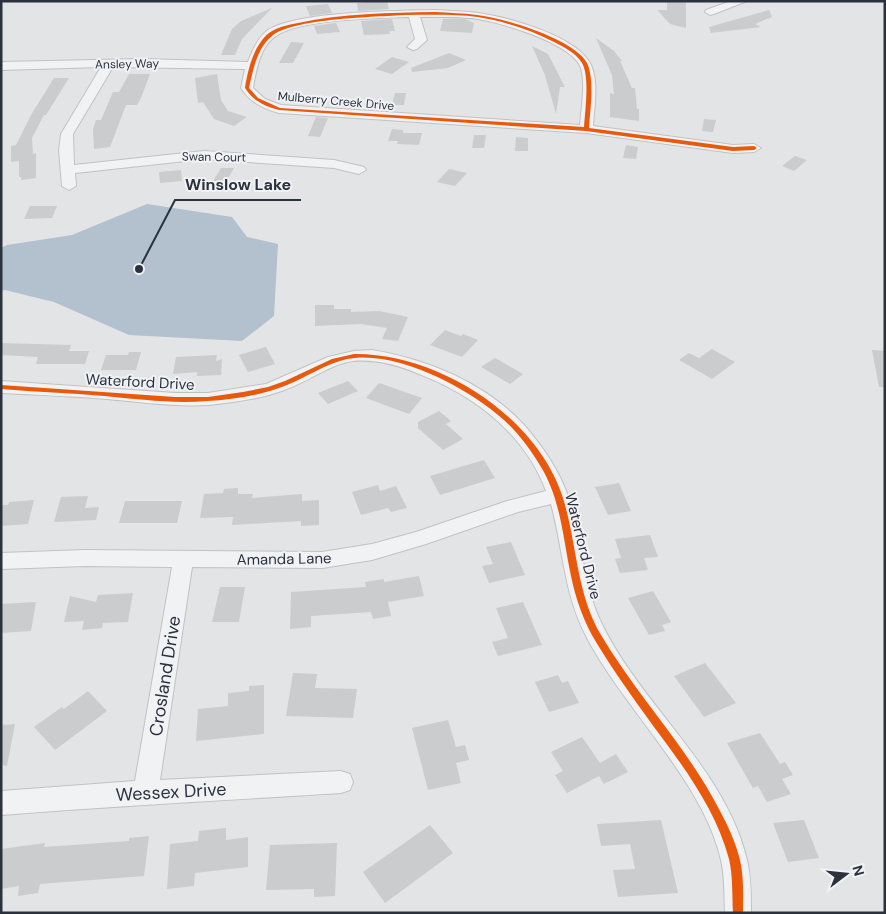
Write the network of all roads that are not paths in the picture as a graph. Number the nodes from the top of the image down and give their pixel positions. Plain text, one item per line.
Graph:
1 (733, 2) edge
2 (710, 12) dead end
3 (414, 15) junction
4 (412, 47) dead end
5 (109, 64) junction
6 (1, 66) edge
7 (252, 66) junction
8 (586, 129) junction
9 (754, 148) dead end
10 (68, 170) junction
11 (359, 170) dead end
12 (68, 186) dead end
13 (1, 387) edge
14 (558, 495) junction
15 (183, 560) junction
16 (1, 561) edge
17 (342, 782) dead end
18 (146, 792) junction
19 (1, 803) edge
20 (738, 913) edge

1 - 2 street
3 - 4 street
3 - 7 street, Mulberry Creek Drive
3 - 8 street, Mulberry Creek Drive
5 - 6 street, Ansley Way
5 - 7 street, Ansley Way
5 - 10 street
7 - 8 street, Mulberry Creek Drive
8 - 9 street, Mulberry Creek Drive
10 - 11 street, Swan Court
10 - 12 street
13 - 14 street, Waterford Drive
14 - 15 street, Amanda Lane
14 - 20 street, Waterford Drive
15 - 16 street, Amanda Lane
15 - 18 street, Crosland Drive
17 - 18 street, Wessex Drive
18 - 19 street, Wessex Drive

